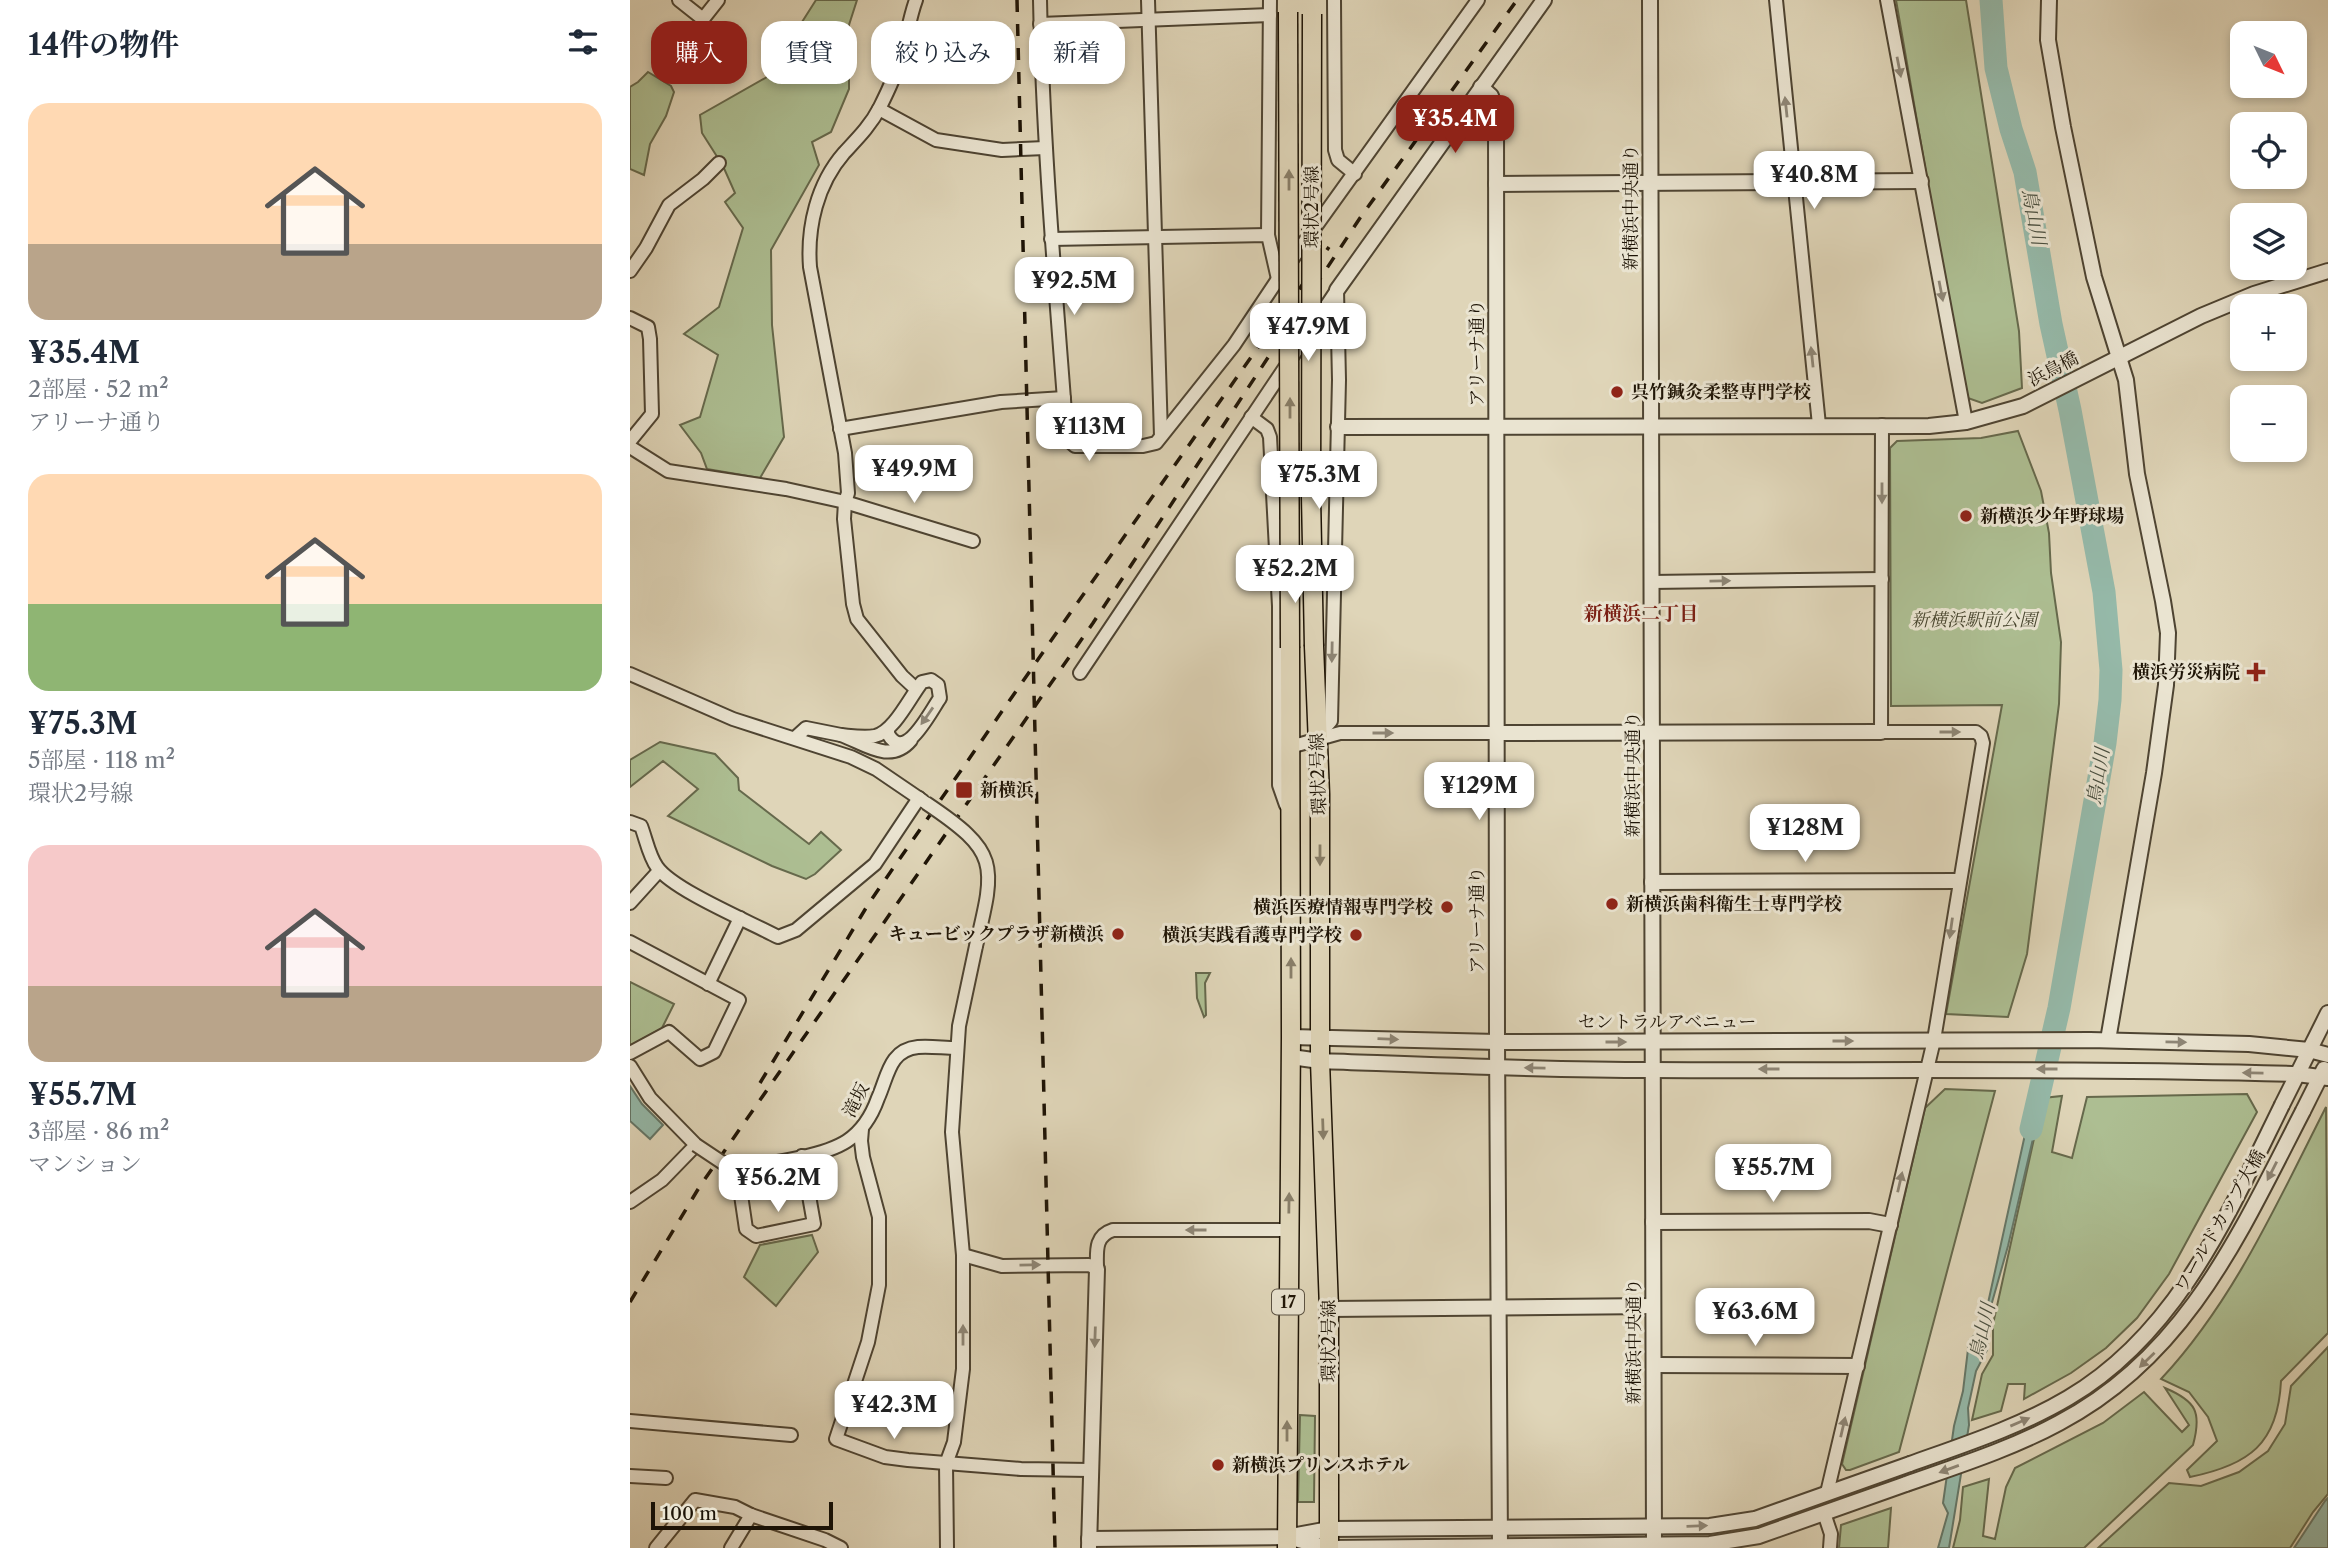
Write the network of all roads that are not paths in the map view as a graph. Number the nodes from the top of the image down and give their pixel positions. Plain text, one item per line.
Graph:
1 (679, 0) edge
2 (718, 0) edge
3 (916, 0) edge
4 (1040, 0) edge
5 (1147, 0) edge
6 (1270, 0) edge
7 (1334, 0) edge
8 (1463, 0) edge
9 (1478, 0) edge
10 (1544, 0) edge
11 (1650, 0) edge
12 (1776, 0) edge
13 (1887, 0) edge
14 (2049, 0) edge
15 (1288, 6) edge
16 (1312, 7) edge
17 (1270, 15) junction
18 (1148, 20) junction
19 (1040, 21) edge
20 (1121, 21) edge
21 (1462, 22) junction
22 (1042, 84) edge
23 (1481, 87) junction
24 (879, 109) junction
25 (1045, 148) junction
26 (719, 163) dead end
27 (1354, 174) junction
28 (1921, 181) junction
29 (1794, 182) junction
30 (1650, 183) junction
31 (1496, 184) junction
32 (1268, 235) junction
33 (1153, 236) junction
34 (1051, 239) junction
35 (630, 271) edge
36 (2328, 271) edge
37 (1278, 279) junction
38 (1337, 290) junction
39 (630, 318) edge
40 (2119, 357) junction
41 (1064, 398) junction
42 (1251, 417) junction
43 (1966, 422) junction
44 (637, 423) edge
45 (1819, 425) junction
46 (1882, 425) junction
47 (1651, 426) junction
48 (1496, 427) junction
49 (1338, 428) junction
50 (841, 429) junction
51 (1161, 436) junction
52 (630, 441) edge
53 (630, 447) edge
54 (845, 502) junction
55 (973, 541) dead end
56 (1882, 579) junction
57 (1651, 582) junction
58 (1080, 673) dead end
59 (630, 674) edge
60 (916, 689) junction
61 (888, 730) junction
62 (1881, 732) junction
63 (1496, 733) junction
64 (1652, 733) junction
65 (841, 735) junction
66 (795, 738) junction
67 (1316, 738) junction
68 (911, 740) junction
69 (1290, 747) junction
70 (922, 801) junction
71 (1290, 818) junction
72 (630, 822) edge
73 (659, 871) junction
74 (1958, 881) junction
75 (1652, 882) junction
76 (630, 902) edge
77 (740, 918) junction
78 (630, 943) edge
79 (708, 984) junction
80 (2328, 1013) edge
81 (1291, 1037) junction
82 (1320, 1037) junction
83 (1934, 1040) junction
84 (2108, 1040) junction
85 (1497, 1042) junction
86 (1653, 1042) junction
87 (956, 1048) junction
88 (2309, 1050) junction
89 (630, 1053) edge
90 (2328, 1055) edge
91 (1291, 1057) junction
92 (1320, 1061) junction
93 (2328, 1061) edge
94 (630, 1066) edge
95 (1497, 1068) junction
96 (1927, 1069) junction
97 (1653, 1070) junction
98 (2297, 1074) junction
99 (2324, 1076) edge
100 (862, 1129) junction
101 (696, 1145) junction
102 (802, 1156) junction
103 (734, 1168) junction
104 (630, 1202) edge
105 (1653, 1222) junction
106 (1890, 1225) junction
107 (1289, 1230) junction
108 (963, 1255) junction
109 (1097, 1269) junction
110 (1653, 1306) junction
111 (1498, 1308) junction
112 (1329, 1309) junction
113 (1654, 1365) junction
114 (1857, 1366) junction
115 (630, 1421) edge
116 (791, 1435) dead end
117 (946, 1464) junction
118 (1090, 1470) junction
119 (630, 1476) edge
120 (666, 1478) dead end
121 (1827, 1493) junction
122 (1824, 1513) junction
123 (751, 1516) junction
124 (1654, 1527) junction
125 (1500, 1528) junction
126 (1329, 1542) edge
127 (1089, 1543) edge
128 (1287, 1543) edge
129 (1654, 1546) edge
130 (1500, 1547) edge
131 (656, 1548) edge
132 (731, 1548) edge
133 (841, 1548) edge
134 (947, 1548) edge
135 (1830, 1548) edge

1 - 2 street
3 - 24 street
4 - 19 street
5 - 18 street
6 - 17 street
7 - 27 street
8 - 21 street
9 - 21 street
10 - 23 street
11 - 30 street, 新横浜中央通り
29 -> 12 street
13 -> 28 street
14 - 40 street
69 -> 15 main road, 環状2号線 / 17, bridge
16 - 67 main road, 環状2号線 / 17, bridge
17 - 18 street
17 - 32 street
18 - 20 street
18 - 33 street
21 - 27 street
22 - 25 street
23 - 31 street, アリーナ通り
23 - 38 street
24 - 25 street
24 - 50 street
25 - 34 street
26 - 35 street
27 - 37 street
28 - 29 street
28 -> 43 street
29 - 30 street
45 -> 29 street
30 - 31 street
30 - 47 street, 新横浜中央通り
31 - 48 street, アリーナ通り
32 - 33 street
32 - 37 street
33 - 34 street
33 - 51 street
34 - 41 street
36 - 40 street, 浜鳥橋
37 - 51 street
38 - 42 street
38 - 49 street
39 - 44 street
40 - 43 street, 浜鳥橋
40 - 84 street
41 - 50 street
41 - 51 street
42 - 58 street
42 - 71 street
43 - 46 street, 浜鳥橋
44 - 52 street
45 - 46 street, 浜鳥橋
45 - 47 street, 浜鳥橋
46 -> 56 street
47 - 48 street, 浜鳥橋
47 - 57 street, 新横浜中央通り
48 - 49 street, 浜鳥橋
48 - 63 street, アリーナ通り
49 -> 67 street
50 - 54 street
53 - 54 street
54 - 55 street
54 - 60 street
57 -> 56 street
56 - 62 street
57 - 64 street, 新横浜中央通り
59 - 66 street
60 - 61 street
60 -> 68 street
61 - 65 street
61 - 68 street
62 - 64 street
62 -> 74 street
63 - 64 street
67 -> 63 street
63 - 85 street, アリーナ通り
64 - 75 street, 新横浜中央通り
65 - 66 street
65 - 68 street
66 - 70 street
67 - 69 street
67 -> 82 main road, 環状2号線 / 17
69 - 71 main road, 環状2号線 / 17
70 - 77 street
70 - 87 street, bridge
81 -> 71 main road, 環状2号線 / 17
72 - 73 street
73 - 76 street
73 - 77 street
74 - 75 street
74 -> 83 street
75 - 86 street, 新横浜中央通り
77 - 79 street
78 - 79 street
79 - 89 street
80 - 88 street, ワールドカップ大橋
81 - 82 street, セントラルアベニュー
81 - 91 main road, 環状2号線 / 17
82 -> 85 street, セントラルアベニュー
82 - 92 main road, 環状2号線 / 17
83 - 84 street, セントラルアベニュー
86 -> 83 street, セントラルアベニュー
83 - 96 street
84 -> 88 street, セントラルアベニュー
85 -> 86 street, セントラルアベニュー
85 - 95 street, アリーナ通り
86 - 97 street, 新横浜中央通り
87 - 100 street, 滝坂
87 - 108 street
88 - 90 street, セントラルアベニュー
88 - 98 street, ワールドカップ大橋
91 - 92 street
107 -> 91 main road, 環状2号線 / 17
92 - 95 street
92 -> 112 main road, 環状2号線 / 17
93 - 99 street, ワールドカップ大橋
94 - 101 street
97 -> 95 street
95 - 111 street, アリーナ通り
96 -> 97 street
98 -> 96 street
106 -> 96 street
97 - 105 street, 新横浜中央通り
98 - 99 street
121 -> 98 street, ワールドカップ大橋, bridge
99 -> 122 street, ワールドカップ大橋, bridge
100 - 102 street, 滝坂
100 - 117 street
101 - 103 street, bridge
101 - 104 street
102 - 103 street, 滝坂
102 - 103 street
105 - 106 street
105 - 110 street, 新横浜中央通り
106 - 114 street
107 -> 109 street
128 -> 107 main road, 環状2号線 / 17
108 -> 109 street
117 -> 108 street
109 -> 118 street
110 - 111 street
110 - 113 street, 新横浜中央通り
111 - 112 street
111 - 125 street, アリーナ通り
112 - 126 main road, 環状2号線 / 17
113 - 114 street
113 - 124 street, 新横浜中央通り
121 -> 114 street
115 - 116 street
117 - 118 street
117 - 134 street
118 - 127 street
119 - 120 street
124 -> 121 street, ワールドカップ大橋
122 - 129 street, ワールドカップ大橋
122 - 135 street
123 - 131 street
123 - 132 street
123 - 133 street
124 - 125 street, ワールドカップ大橋
124 - 129 street, 新横浜中央通り
125 - 126 street, ワールドカップ大橋
125 - 130 street, アリーナ通り
126 - 128 street
126 - 130 street, ワールドカップ大橋
127 - 128 street
129 - 130 street, ワールドカップ大橋

